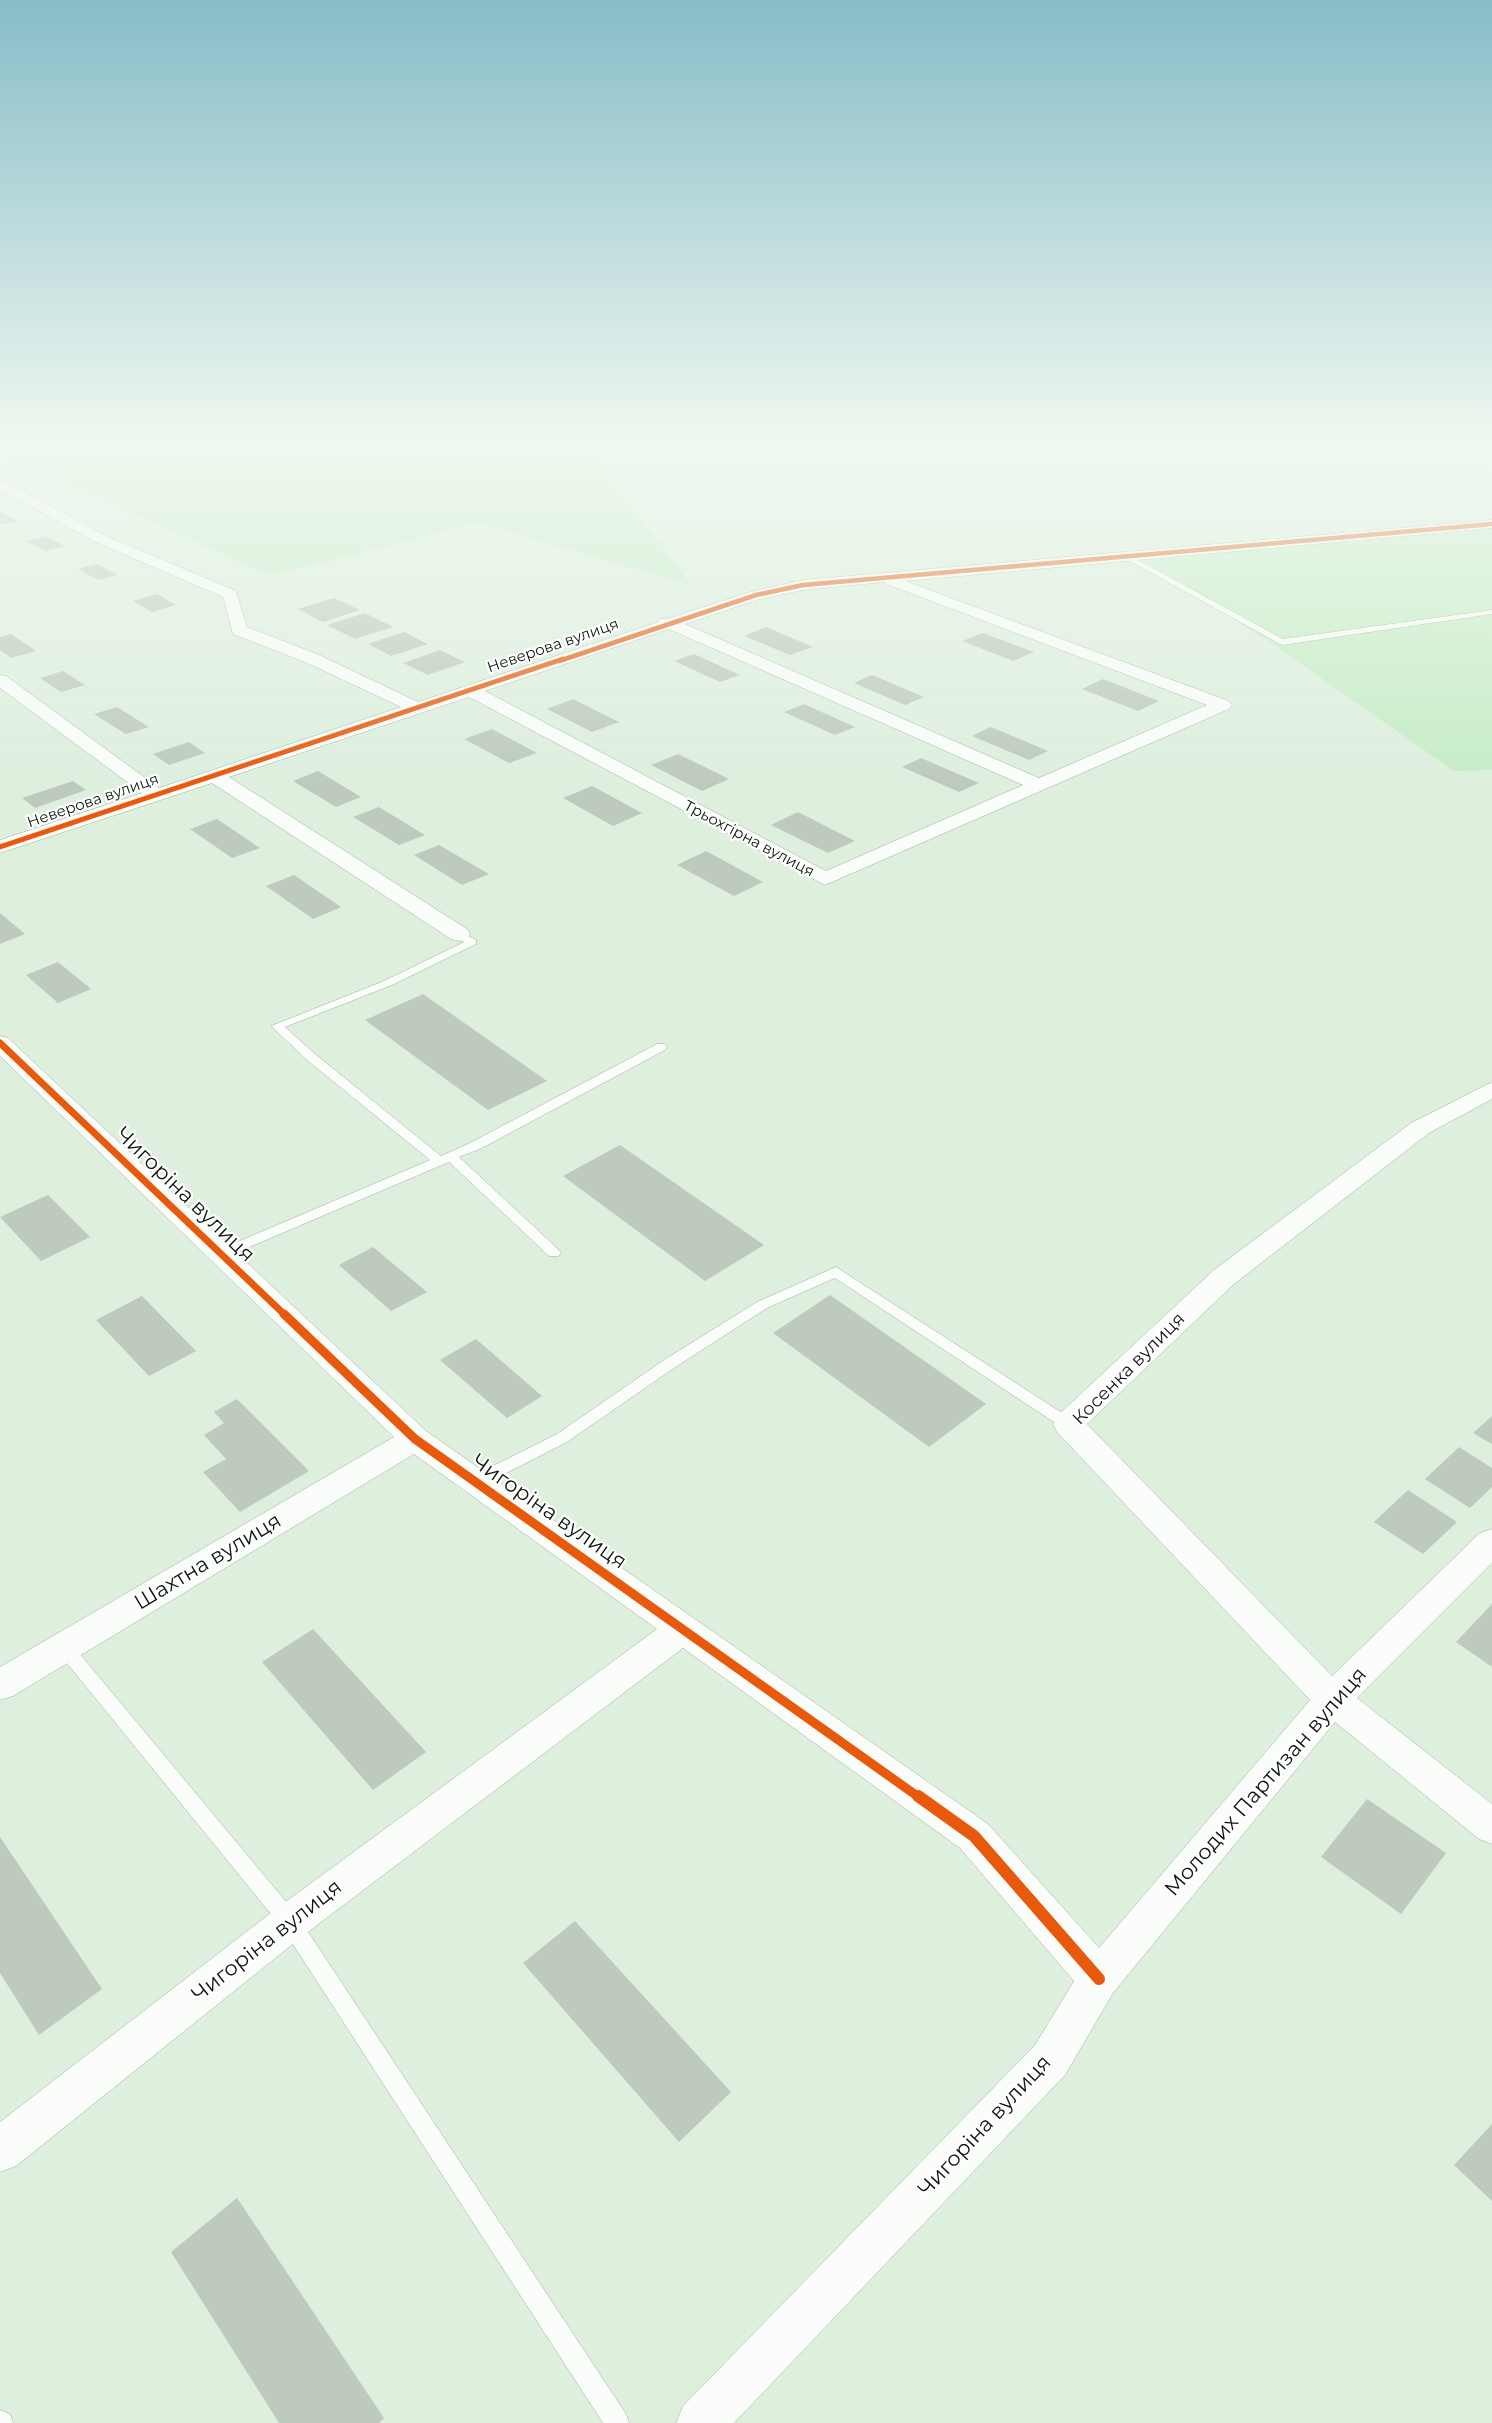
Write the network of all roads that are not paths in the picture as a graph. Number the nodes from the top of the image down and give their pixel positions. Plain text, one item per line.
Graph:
1 (136, 554) edge
2 (1148, 554) edge
3 (1126, 556) junction
4 (885, 579) junction
5 (1492, 612) edge
6 (666, 622) junction
7 (0, 680) edge
8 (468, 689) junction
9 (415, 707) junction
10 (213, 775) junction
11 (1038, 785) junction
12 (155, 794) junction
13 (0, 847) edge
14 (459, 934) joint
15 (0, 1043) edge
16 (662, 1047) dead end
17 (1492, 1089) edge
18 (445, 1159) junction
19 (554, 1253) dead end
20 (221, 1254) junction
21 (1068, 1424) junction
22 (415, 1439) junction
23 (476, 1482) junction
24 (1492, 1542) edge
25 (683, 1629) junction
26 (64, 1647) junction
27 (0, 1685) edge
28 (1332, 1700) junction
29 (1492, 1827) edge
30 (290, 1922) junction
31 (1099, 1979) junction
32 (0, 2150) edge
33 (617, 2423) edge
34 (700, 2423) edge

1 - 9 street
2 - 3 street, Неверова вулиця
3 - 4 street, Неверова вулиця
3 - 5 lane
4 - 6 street, Неверова вулиця
4 - 11 street, Трьохгірна вулиця
6 - 8 street, Неверова вулиця
6 - 11 street
7 - 12 street, Неверова вулиця
8 - 9 street, Неверова вулиця
8 - 11 street, Трьохгірна вулиця
9 - 10 street, Неверова вулиця
10 - 12 street, Неверова вулиця
10 - 14 street
12 - 13 street, Неверова вулиця
14 - 18 lane
15 - 20 street, Чигоріна вулиця
16 - 18 lane
17 - 21 street, Косенка вулиця
18 - 19 lane
18 - 20 lane
20 - 22 street, Чигоріна вулиця
21 - 23 lane
21 - 28 street, Косенка вулиця
22 - 23 street, Чигоріна вулиця
22 - 26 street, Шахтна вулиця
23 - 25 street, Чигоріна вулиця
24 - 28 street, Молодих Партизан вулиця
25 - 30 street, Чигоріна вулиця
25 - 31 street, Чигоріна вулиця
26 - 27 street, Шахтна вулиця
26 - 30 lane
28 - 29 street, Косенка вулиця
28 - 31 street, Молодих Партизан вулиця
30 - 32 street, Чигоріна вулиця
30 - 33 lane
31 - 34 street, Чигоріна вулиця

